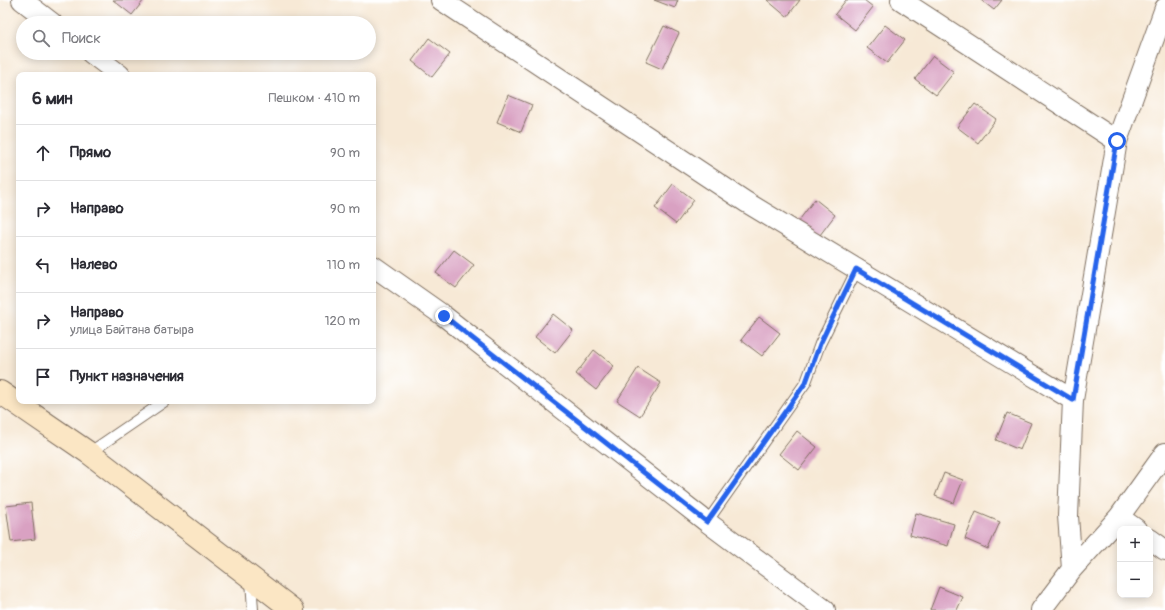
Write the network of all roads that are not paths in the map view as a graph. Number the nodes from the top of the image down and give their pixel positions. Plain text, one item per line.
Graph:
1 (22, 0) edge
2 (441, 0) edge
3 (901, 0) edge
4 (1165, 8) edge
5 (43, 16) edge
6 (100, 60) edge
7 (116, 72) edge
8 (1117, 141) junction
9 (376, 268) edge
10 (856, 269) junction
11 (0, 392) edge
12 (1073, 400) junction
13 (16, 403) edge
14 (18, 404) edge
15 (161, 404) edge
16 (89, 453) junction
17 (1165, 454) edge
18 (1119, 517) junction
19 (707, 522) junction
20 (1132, 526) edge
21 (1153, 541) edge
22 (1165, 550) edge
23 (1072, 569) junction
24 (251, 580) junction
25 (253, 610) edge
26 (293, 610) edge
27 (825, 610) edge
28 (1041, 610) edge

1 - 5 street
2 - 10 street
3 - 8 street
4 - 8 street
6 - 7 street
8 - 12 street
9 - 19 street
10 - 12 street
10 - 19 lane
11 - 13 street
12 - 23 street
14 - 16 street
15 - 16 lane
16 - 24 street
17 - 18 street
18 - 20 street
18 - 23 street
19 - 27 street
21 - 22 street
23 - 28 street
24 - 25 lane
24 - 26 street

